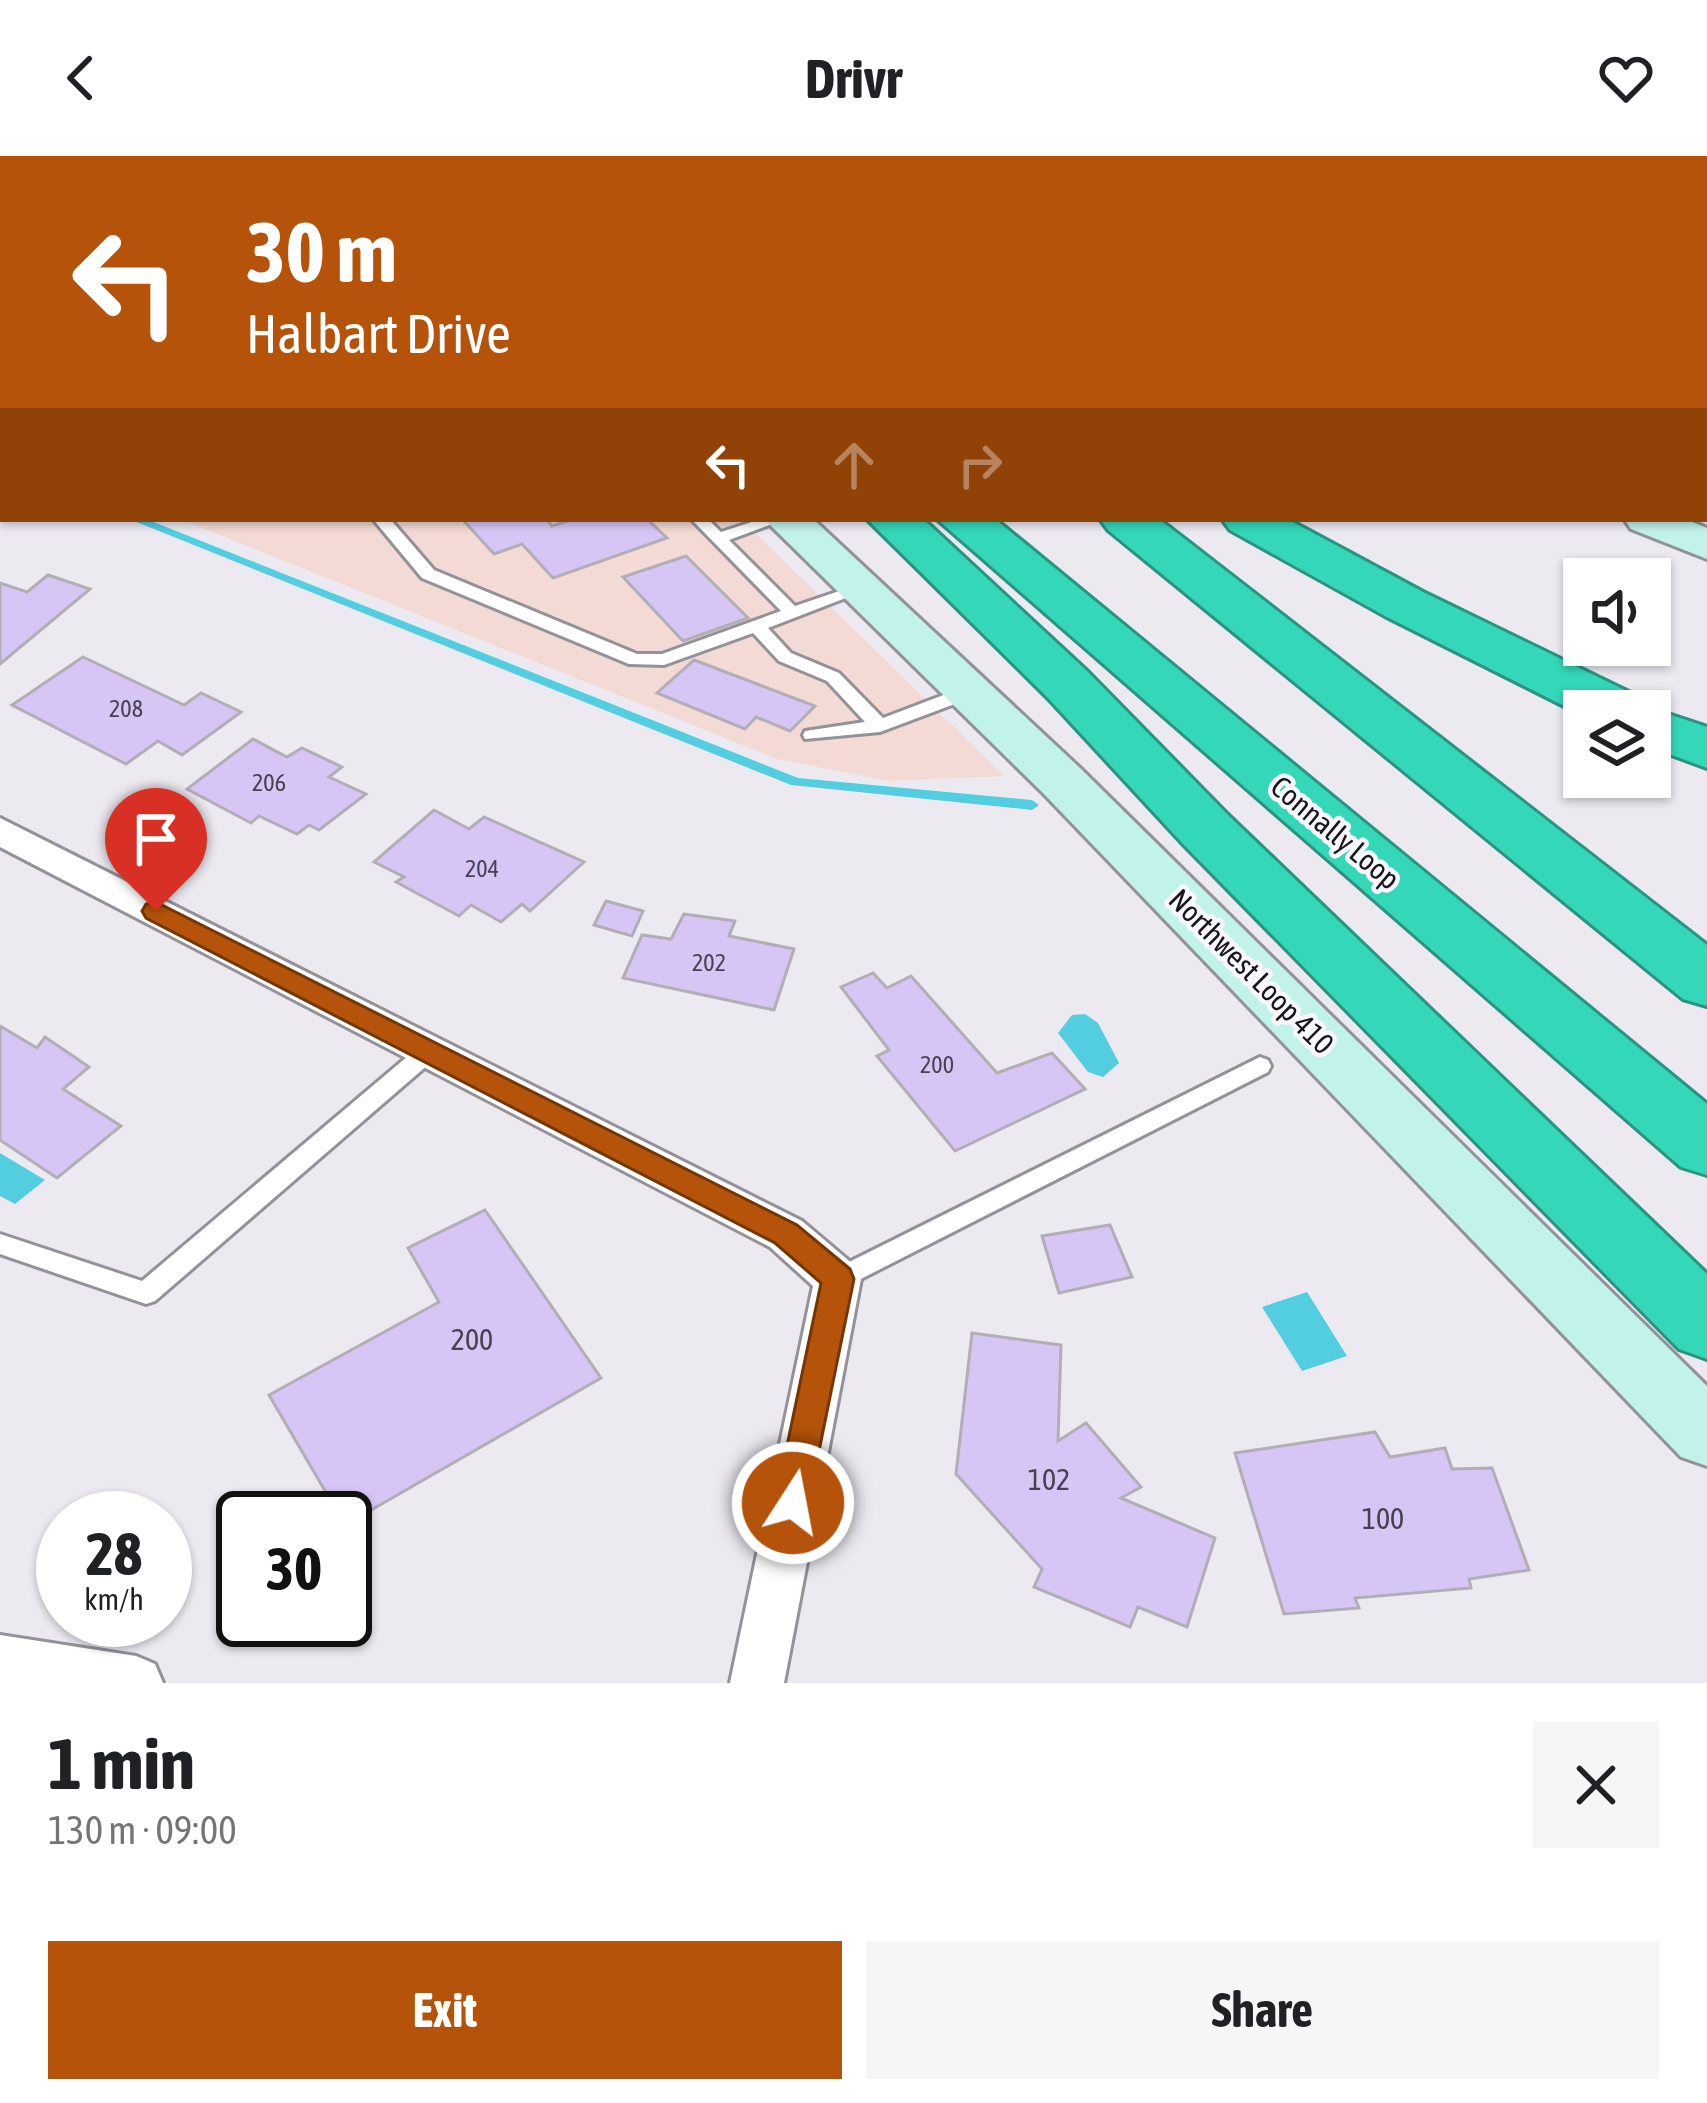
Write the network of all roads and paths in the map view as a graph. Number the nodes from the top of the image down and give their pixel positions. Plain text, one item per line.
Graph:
1 (384, 522) edge
2 (702, 522) edge
3 (773, 522) edge
4 (786, 522) edge
5 (896, 522) edge
6 (967, 522) edge
7 (1130, 522) edge
8 (1254, 522) edge
9 (1654, 522) edge
10 (718, 538) junction
11 (1707, 545) edge
12 (860, 589) junction
13 (792, 614) junction
14 (756, 626) junction
15 (1578, 690) edge
16 (969, 692) junction
17 (880, 726) junction
18 (1671, 734) edge
19 (812, 736) dead end
20 (1707, 749) edge
21 (0, 831) edge
22 (1707, 981) edge
23 (429, 1051) junction
24 (1260, 1066) dead end
25 (1707, 1146) edge
26 (0, 1244) edge
27 (838, 1279) junction
28 (1707, 1324) edge
29 (1707, 1434) edge
30 (0, 1662) edge
31 (136, 1683) edge
32 (758, 1683) edge

1 - 14 lane
2 - 10 lane
3 - 10 lane
4 - 12 main road, Northwest Loop 410
5 - 28 highway
6 - 25 highway, Connally Loop
7 - 22 highway
8 - 15 highway
9 - 11 main road
10 - 13 lane
12 - 13 lane
12 - 16 main road, Northwest Loop 410
13 - 14 lane
14 - 17 lane
16 - 17 lane
16 - 29 main road, Northwest Loop 410
17 - 19 lane
18 - 20 highway
21 - 23 street
23 - 26 lane
23 - 27 street
24 - 27 lane
27 - 32 street
30 - 31 street

